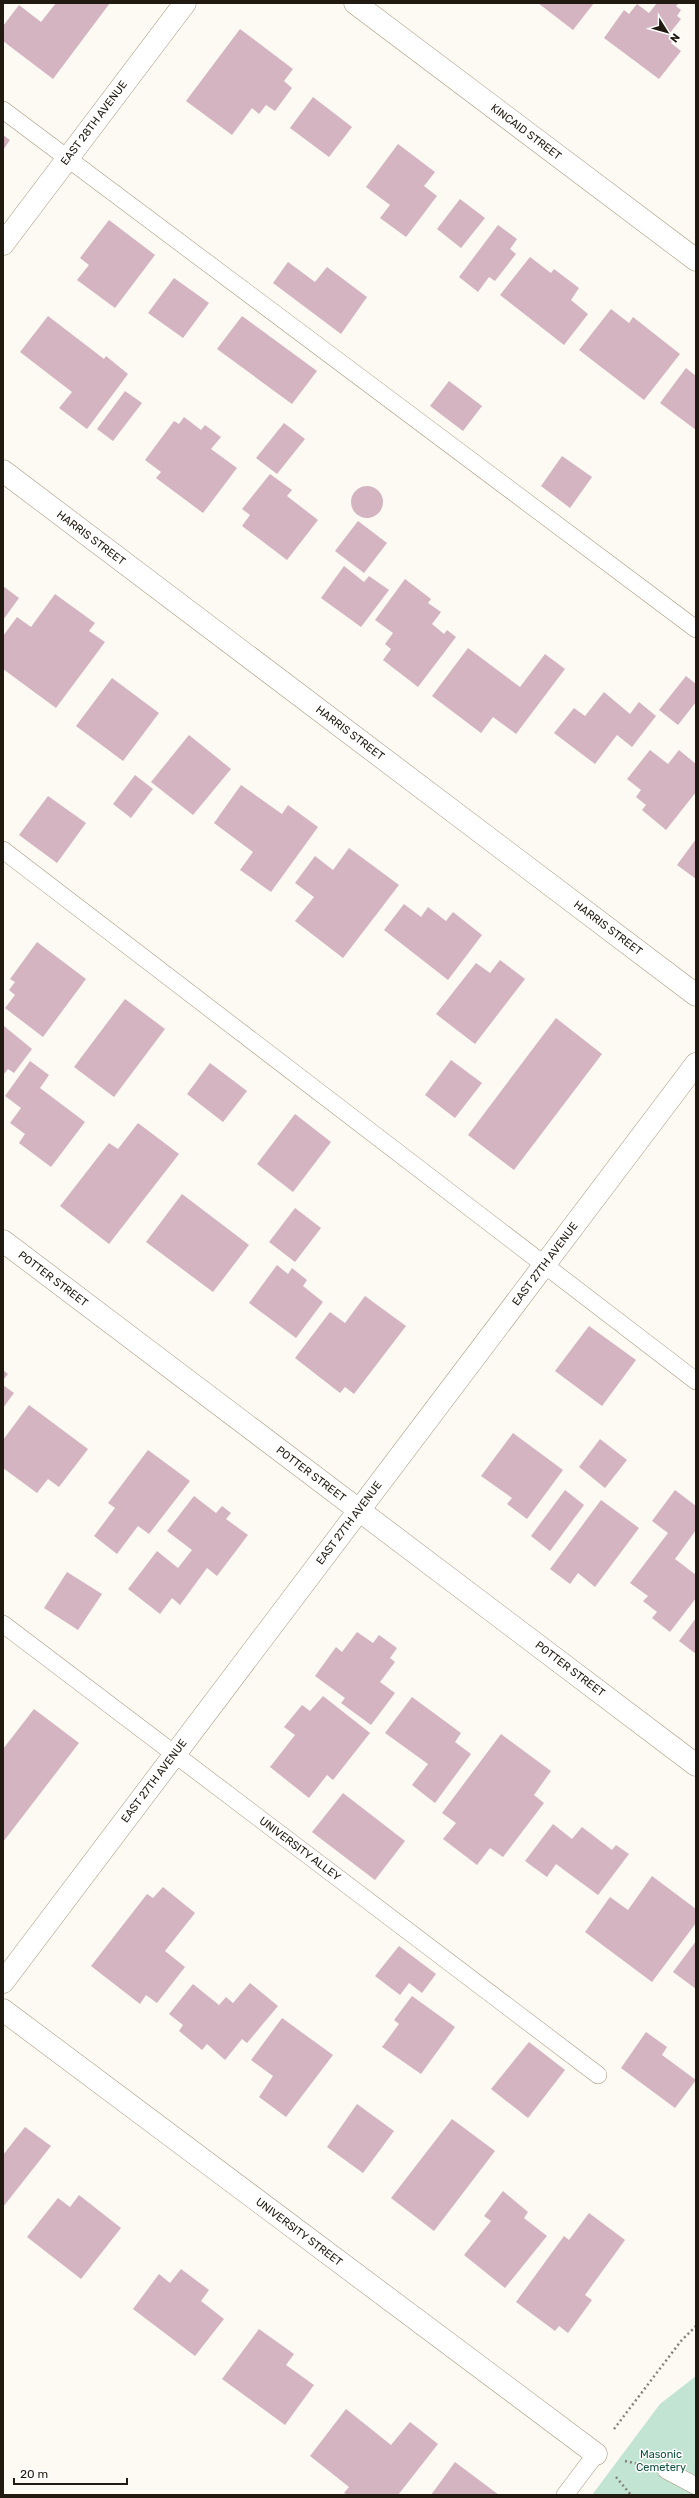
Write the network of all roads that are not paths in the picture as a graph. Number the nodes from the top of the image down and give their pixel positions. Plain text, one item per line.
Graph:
1 (185, 3) edge
2 (355, 3) edge
3 (3, 110) edge
4 (67, 159) junction
5 (3, 244) edge
6 (696, 260) edge
7 (3, 472) edge
8 (696, 629) edge
9 (3, 850) edge
10 (696, 995) edge
11 (696, 1064) edge
12 (3, 1241) edge
13 (544, 1266) junction
14 (696, 1381) edge
15 (359, 1510) junction
16 (3, 1624) edge
17 (175, 1754) junction
18 (696, 1765) edge
19 (3, 1982) edge
20 (3, 2010) edge
21 (598, 2075) dead end
22 (596, 2454) joint
23 (666, 2470) road end
24 (696, 2486) edge
25 (565, 2495) edge

1 - 4 street, EAST 28TH AVENUE
2 - 6 street, KINCAID STREET
3 - 4 lane
4 - 5 street, EAST 28TH AVENUE
4 - 8 lane
7 - 10 street, HARRIS STREET
9 - 13 lane
11 - 13 street, EAST 27TH AVENUE
12 - 15 street, POTTER STREET
13 - 14 lane
13 - 15 street, EAST 27TH AVENUE
15 - 17 street, EAST 27TH AVENUE
15 - 18 street, POTTER STREET
16 - 17 lane, UNIVERSITY ALLEY
17 - 19 street, EAST 27TH AVENUE
17 - 21 lane, UNIVERSITY ALLEY
20 - 22 street, UNIVERSITY STREET
22 - 25 lane
23 - 24 lane

